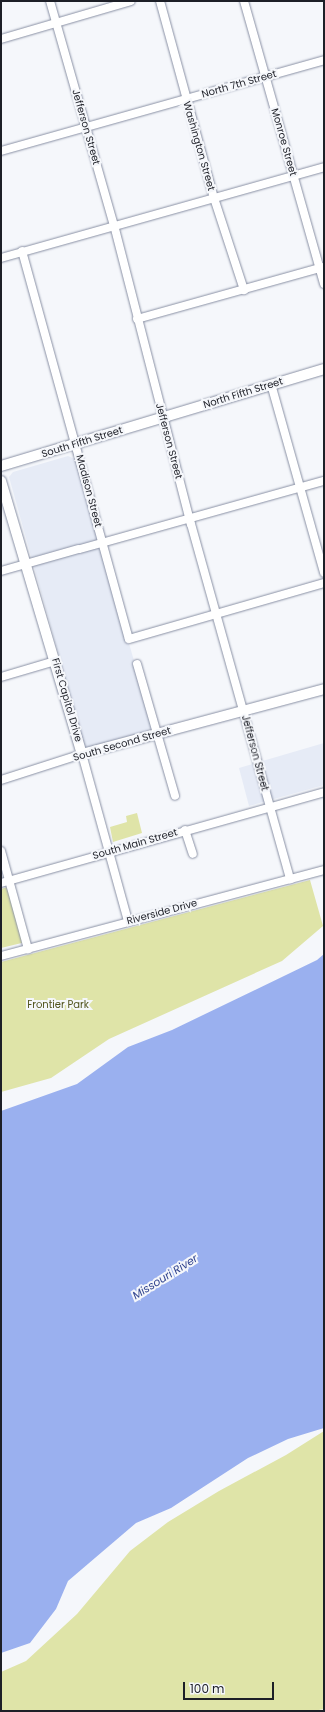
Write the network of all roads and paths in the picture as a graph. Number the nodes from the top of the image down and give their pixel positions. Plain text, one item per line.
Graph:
1 (50, 1) edge
2 (131, 1) edge
3 (160, 1) edge
4 (244, 1) edge
5 (55, 22) junction
6 (1, 38) edge
7 (324, 60) edge
8 (266, 77) junction
9 (186, 99) junction
10 (86, 128) junction
11 (1, 151) edge
12 (324, 167) edge
13 (293, 175) junction
14 (214, 198) junction
15 (114, 225) junction
16 (22, 251) junction
17 (1, 258) edge
18 (322, 268) edge
19 (324, 284) edge
20 (244, 290) junction
21 (137, 319) junction
22 (324, 369) edge
23 (271, 384) junction
24 (163, 417) junction
25 (76, 444) junction
26 (1, 466) edge
27 (1, 481) edge
28 (324, 481) edge
29 (300, 488) junction
30 (190, 518) junction
31 (103, 542) junction
32 (26, 564) junction
33 (1, 571) edge
34 (324, 573) edge
35 (324, 583) edge
36 (216, 614) junction
37 (55, 661) junction
38 (137, 664) dead end
39 (1, 677) edge
40 (324, 689) edge
41 (243, 710) junction
42 (159, 734) junction
43 (82, 754) junction
44 (1, 780) edge
45 (324, 792) edge
46 (175, 796) dead end
47 (270, 807) junction
48 (185, 830) junction
49 (1, 851) edge
50 (109, 851) junction
51 (193, 854) dead end
52 (324, 870) edge
53 (10, 880) junction
54 (290, 880) junction
55 (1, 883) edge
56 (128, 921) junction
57 (28, 949) junction
58 (1, 956) edge

1 - 5 street, Jefferson Street
2 - 5 street
3 - 9 street, Washington Street
4 - 8 street, Monroe Street
5 - 6 street
5 - 10 street, Jefferson Street
7 - 8 street, North 7th Street
8 - 9 street, North 7th Street
8 - 13 street, Monroe Street
9 - 10 street, North 7th Street
9 - 14 street, Washington Street
10 - 11 street, North 7th Street
10 - 15 street, Jefferson Street
12 - 13 street
13 - 14 street
13 - 18 street, Monroe Street
14 - 15 street
14 - 20 street, Washington Street
15 - 16 street
15 - 21 street, Jefferson Street
16 - 17 street
16 - 25 street, Madison Street
18 - 19 street, Monroe Street
18 - 20 street
20 - 21 street
21 - 24 street, Jefferson Street
22 - 23 main road, North Fifth Street
23 - 24 main road, North Fifth Street
23 - 29 street
24 - 25 main road, South Fifth Street
24 - 30 street, Jefferson Street
25 - 26 main road, South Fifth Street
25 - 31 street, Madison Street
27 - 32 main road, First Capitol Drive
28 - 29 street
29 - 30 street
29 - 34 street
30 - 31 street
30 - 36 street, Jefferson Street
31 - 32 street
31 - 36 street, Madison Street
32 - 33 street
32 - 37 main road, First Capitol Drive
35 - 36 street
36 - 41 street, Jefferson Street
37 - 39 street
37 - 43 main road, First Capitol Drive
38 - 42 street
40 - 41 main road, South Second Street
41 - 42 main road, South Second Street
41 - 47 street, Jefferson Street
42 - 43 main road, South Second Street
42 - 46 street
43 - 44 street, South Second Street
43 - 50 street, First Capitol Drive
45 - 47 street, South Main Street
47 - 48 street, South Main Street
47 - 54 street, Jefferson Street
48 - 50 street, South Main Street
48 - 51 street
49 - 53 street
50 - 53 street, South Main Street
50 - 56 street, First Capitol Drive
52 - 54 street, Riverside Drive
53 - 55 street, South Main Street
53 - 57 street
54 - 56 street, Riverside Drive
56 - 57 street, Riverside Drive
57 - 58 street, Riverside Drive

